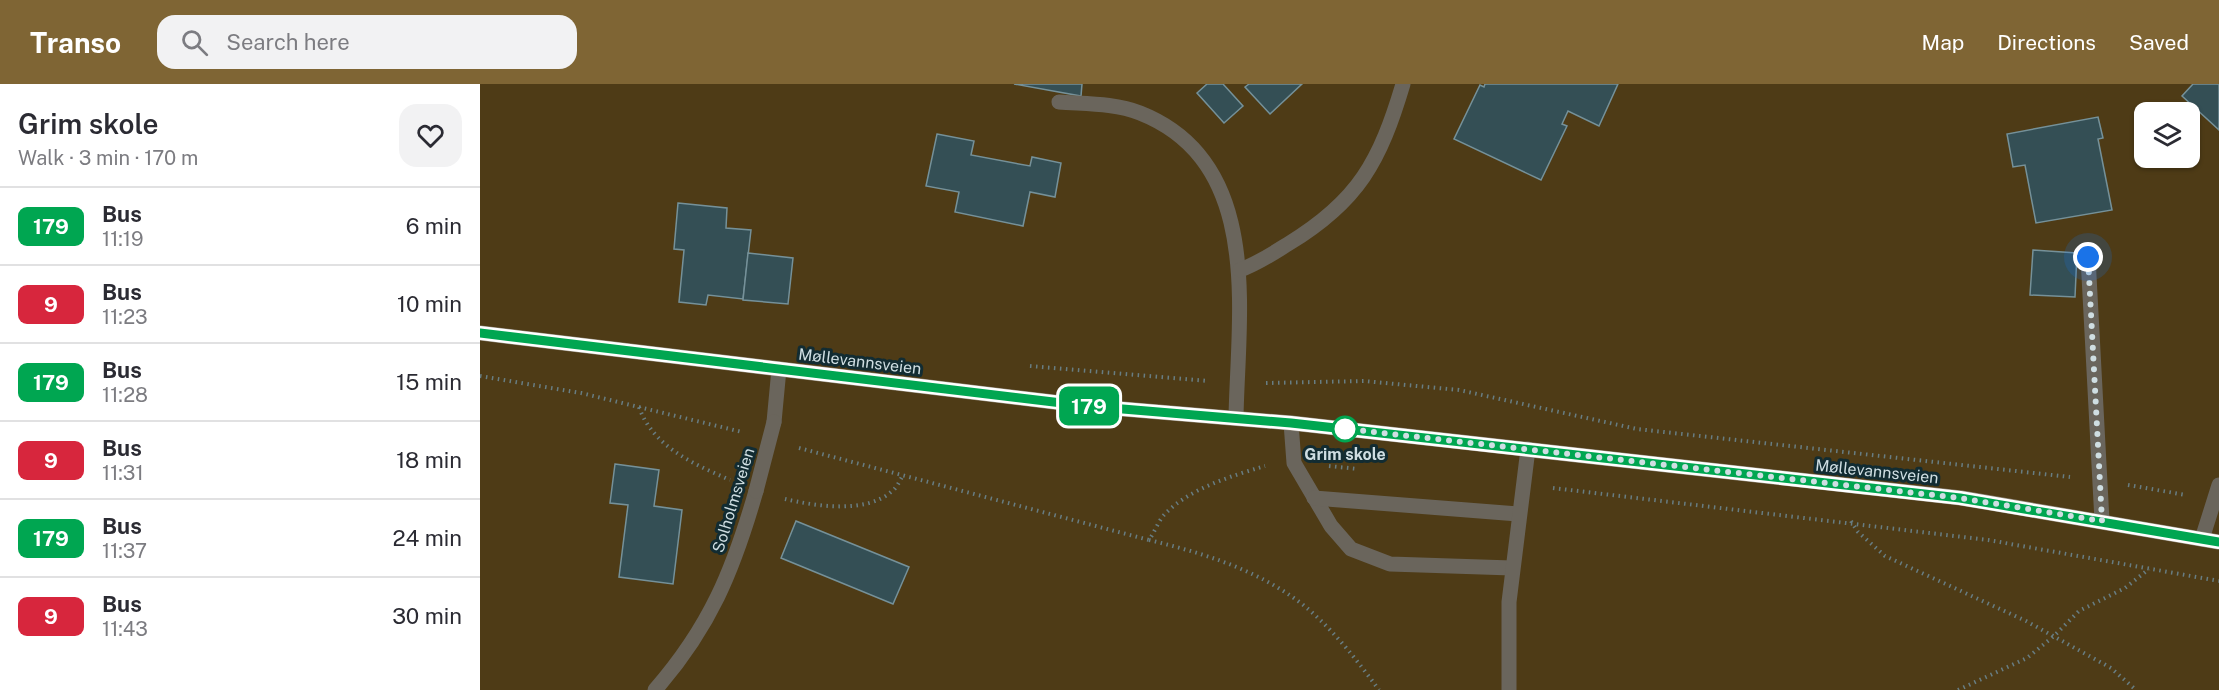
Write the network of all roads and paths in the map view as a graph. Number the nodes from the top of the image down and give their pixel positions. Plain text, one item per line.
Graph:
1 (1403, 84) edge
2 (1059, 102) dead end
3 (2088, 257) dead end
4 (1240, 270) junction
5 (480, 333) edge
6 (779, 369) junction
7 (480, 376) edge
8 (1236, 417) junction
9 (1291, 423) junction
10 (745, 434) dead end
11 (1528, 449) junction
12 (2219, 485) edge
13 (1314, 498) junction
14 (1518, 514) junction
15 (2102, 521) junction
16 (2202, 539) junction
17 (1149, 540) dead end
18 (2219, 542) edge
19 (1512, 568) junction
20 (2150, 568) junction
21 (2219, 581) edge
22 (2054, 636) junction
23 (655, 690) edge
24 (1379, 690) edge
25 (1509, 690) edge
26 (1958, 690) edge
27 (2136, 690) edge

1 - 4 street
2 - 4 street
3 - 15 street
4 - 8 street
5 - 6 main road, Møllevannsveien
6 - 8 main road, Møllevannsveien
6 - 23 street, Solholmsveien, bridge
7 - 10 path
8 - 9 main road, Møllevannsveien
9 - 11 main road, Møllevannsveien
9 - 13 street
11 - 14 street
11 - 15 main road, Møllevannsveien
12 - 16 street
13 - 14 street
13 - 19 street
14 - 19 street
15 - 16 main road, Møllevannsveien
16 - 18 main road, Møllevannsveien
17 - 24 path
19 - 25 street
20 - 21 path
20 - 22 path
20 - 22 path
22 - 26 path
22 - 27 path

